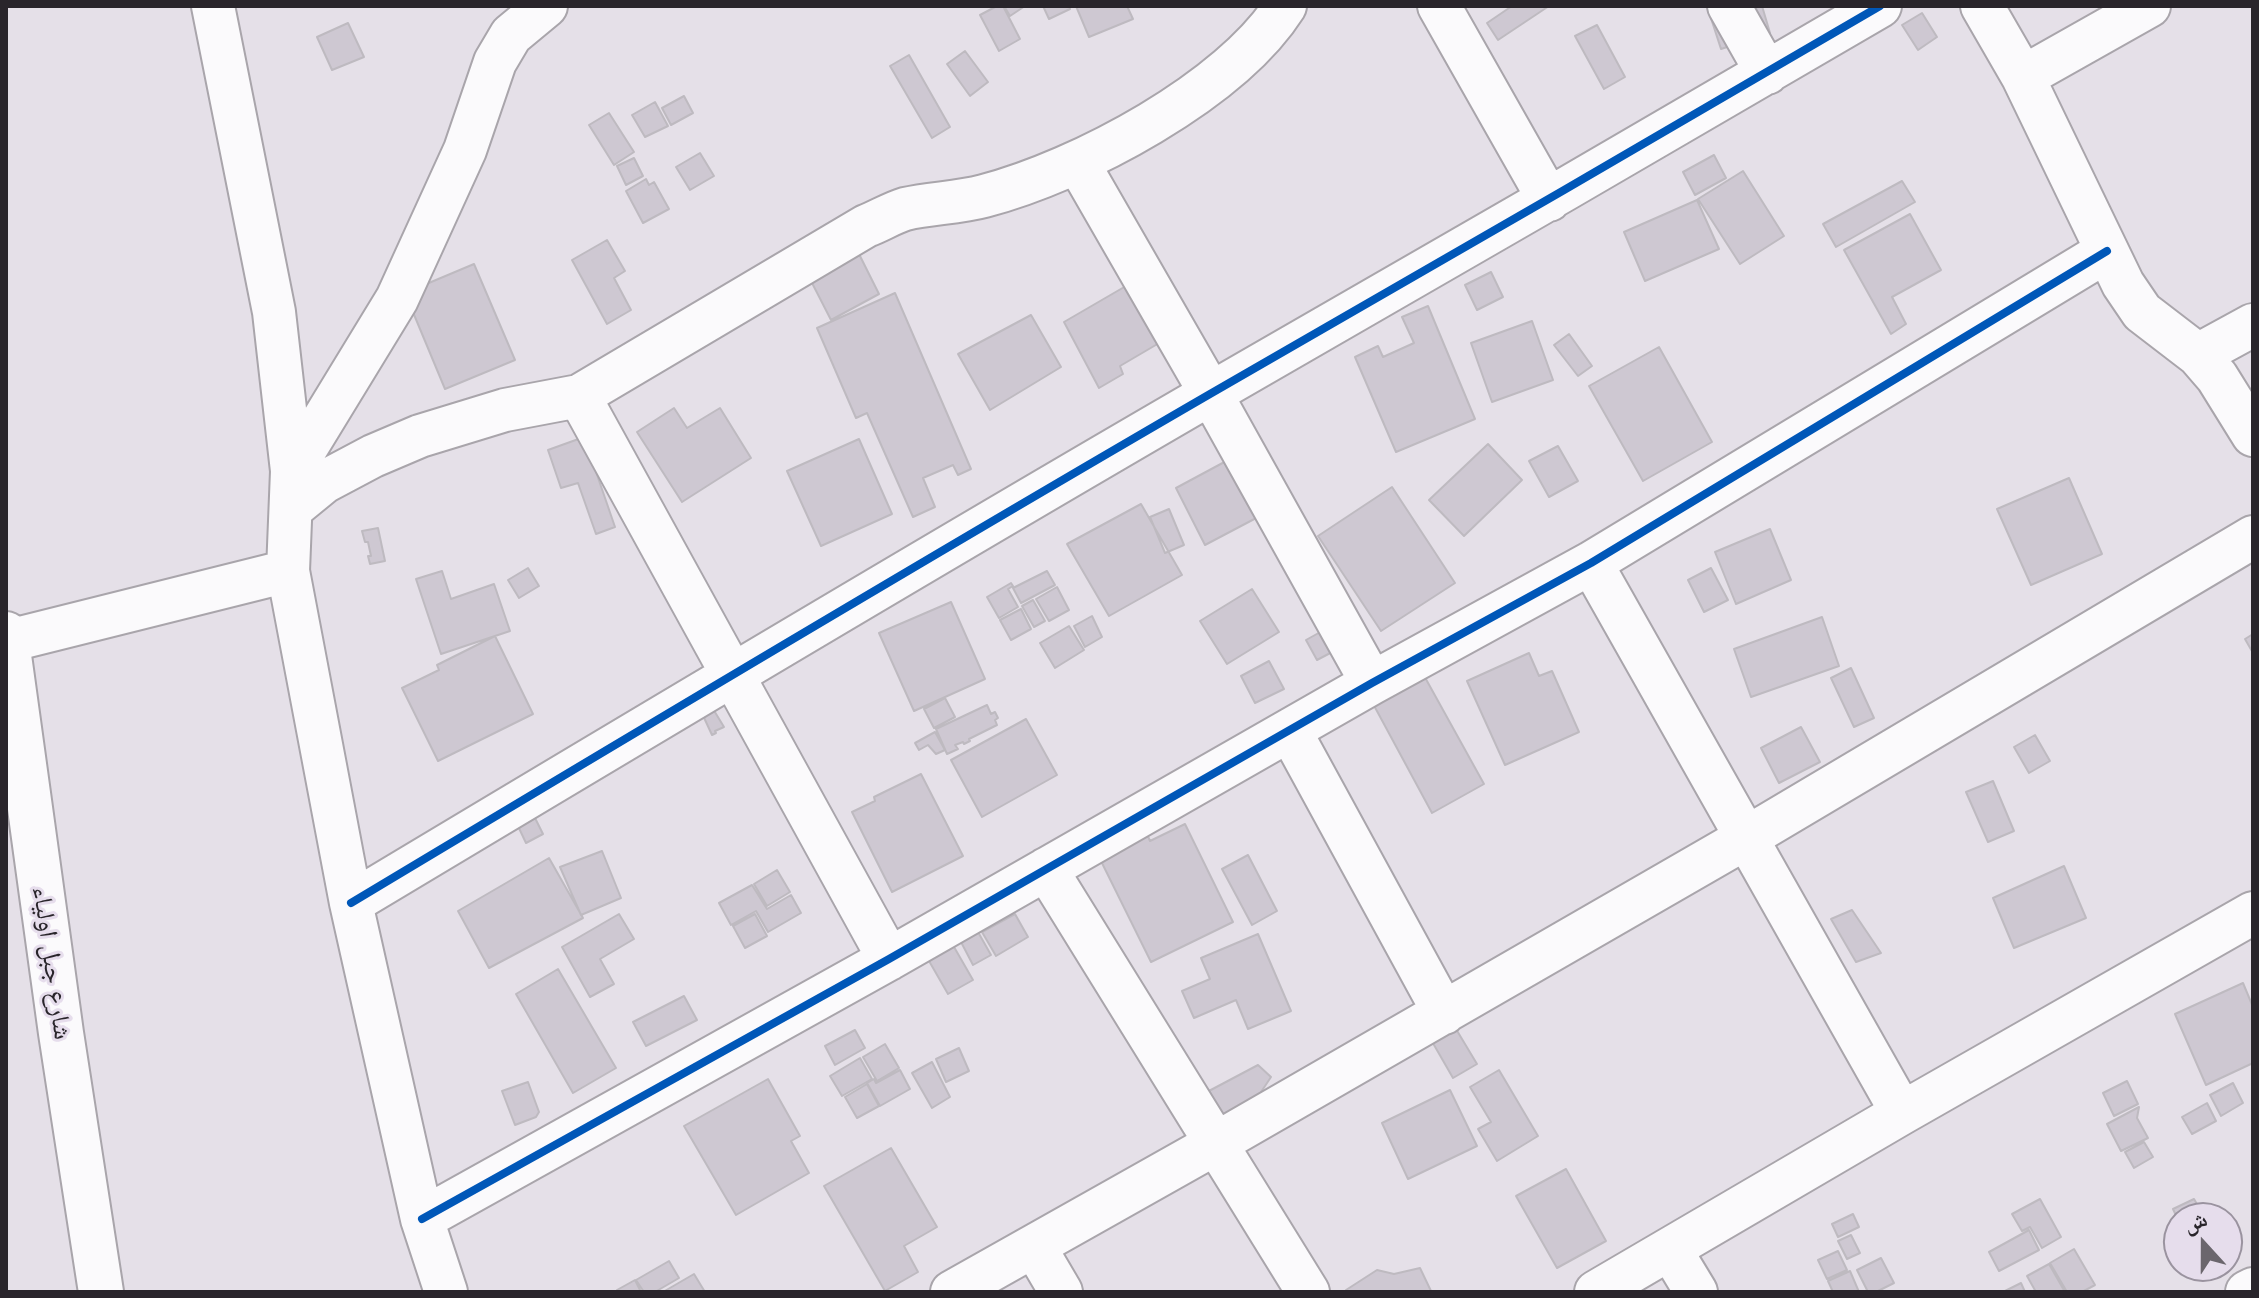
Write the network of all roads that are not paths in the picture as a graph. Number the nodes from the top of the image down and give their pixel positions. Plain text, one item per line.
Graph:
1 (213, 6) edge
2 (546, 6) edge
3 (1285, 6) edge
4 (1439, 6) edge
5 (1729, 6) edge
6 (1880, 6) edge
7 (1982, 6) edge
8 (2149, 6) edge
9 (1767, 73) junction
10 (2023, 77) junction
11 (1078, 163) junction
12 (1549, 200) junction
13 (2107, 251) junction
14 (2253, 325) edge
15 (2198, 355) junction
16 (1211, 394) junction
17 (579, 396) junction
18 (2253, 435) edge
19 (292, 490) junction
20 (2253, 537) edge
21 (1591, 563) junction
22 (288, 571) junction
23 (7, 638) edge
24 (733, 674) junction
25 (1372, 683) junction
26 (1290, 731) junction
27 (1746, 838) junction
28 (1046, 869) junction
29 (351, 903) junction
30 (2253, 913) edge
31 (889, 959) junction
32 (1444, 1013) junction
33 (1902, 1113) junction
34 (1215, 1144) junction
35 (422, 1219) junction
36 (1034, 1246) junction
37 (1670, 1249) junction
38 (2253, 1289) edge
39 (89, 1290) edge
40 (446, 1292) edge
41 (952, 1292) edge
42 (1061, 1292) edge
43 (1308, 1292) edge
44 (1596, 1292) edge
45 (1696, 1292) edge
46 (2247, 1292) edge

1 - 19 street
2 - 19 street
3 - 11 street
4 - 12 street
5 - 9 street
6 - 9 street
7 - 10 street
8 - 10 street
9 - 12 street
10 - 13 street
11 - 16 street
11 - 17 street
12 - 16 street
13 - 15 street
13 - 21 street
14 - 15 street
15 - 18 street
16 - 24 street
16 - 25 street
17 - 19 street
17 - 24 street
19 - 22 street
20 - 27 street
21 - 25 street
21 - 27 street
22 - 23 street
22 - 29 street
23 - 39 highway, شارع جبل اولياء
24 - 29 street
24 - 31 street
25 - 26 street
26 - 28 street
26 - 32 street
27 - 32 street
27 - 33 street
28 - 31 street
28 - 34 street
29 - 35 street
30 - 33 street
31 - 35 street
32 - 34 street
33 - 37 street
34 - 36 street
34 - 43 street
35 - 40 street
36 - 41 street
36 - 42 street
37 - 44 street
37 - 45 street
38 - 46 street

